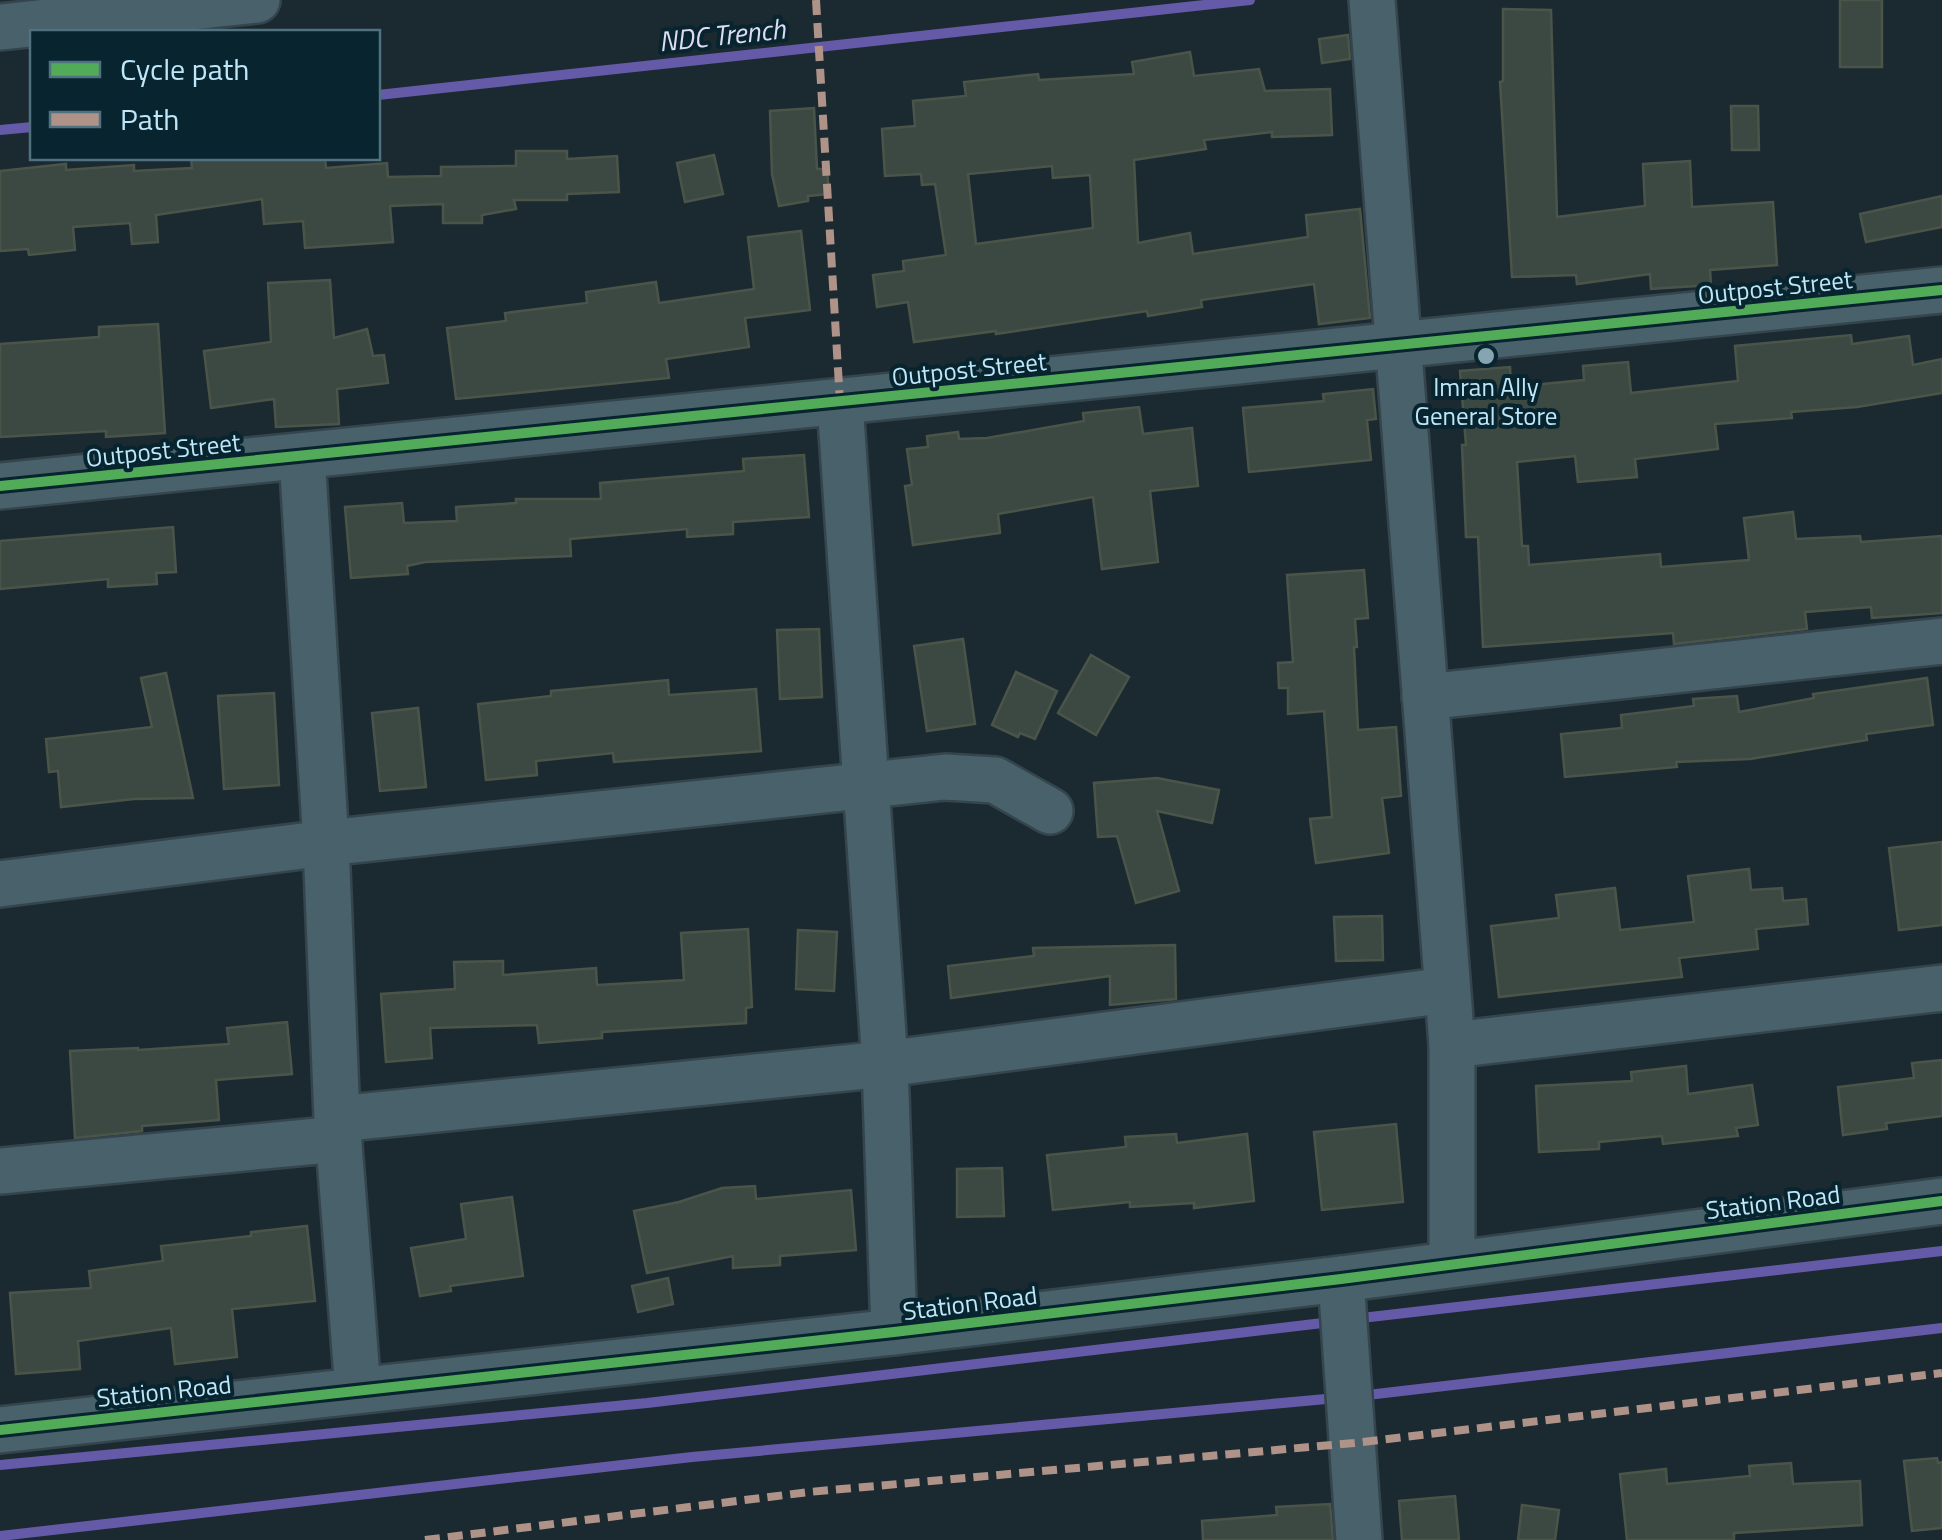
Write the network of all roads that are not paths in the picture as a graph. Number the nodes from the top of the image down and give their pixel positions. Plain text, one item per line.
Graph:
1 (257, 0) edge
2 (1372, 0) edge
3 (0, 27) edge
4 (1942, 290) edge
5 (1398, 345) junction
6 (840, 403) junction
7 (302, 456) junction
8 (0, 486) edge
9 (1942, 641) edge
10 (1425, 697) junction
11 (868, 786) junction
12 (1050, 811) dead end
13 (326, 843) junction
14 (0, 884) edge
15 (1942, 988) edge
16 (1447, 990) junction
17 (1452, 1045) junction
18 (885, 1064) junction
19 (338, 1129) junction
20 (0, 1171) edge
21 (1942, 1201) edge
22 (1452, 1263) junction
23 (1342, 1279) junction
24 (894, 1332) junction
25 (358, 1390) junction
26 (0, 1430) edge
27 (1359, 1540) edge

1 - 3 street
2 - 5 street
4 - 5 street, Outpost Street
5 - 6 street, Outpost Street
5 - 10 street
6 - 7 street, Outpost Street
6 - 11 street
7 - 8 street, Outpost Street
7 - 13 street
9 - 10 street
10 - 16 street
11 - 12 street
11 - 13 street
11 - 18 street
13 - 14 street
13 - 19 street
15 - 17 street
16 - 17 street
16 - 18 street
17 - 22 street
18 - 19 street
18 - 24 street
19 - 20 street
19 - 25 street
21 - 22 street, Station Road
22 - 23 street, Station Road
23 - 24 street, Station Road
23 - 27 street
24 - 25 street, Station Road
25 - 26 street, Station Road

